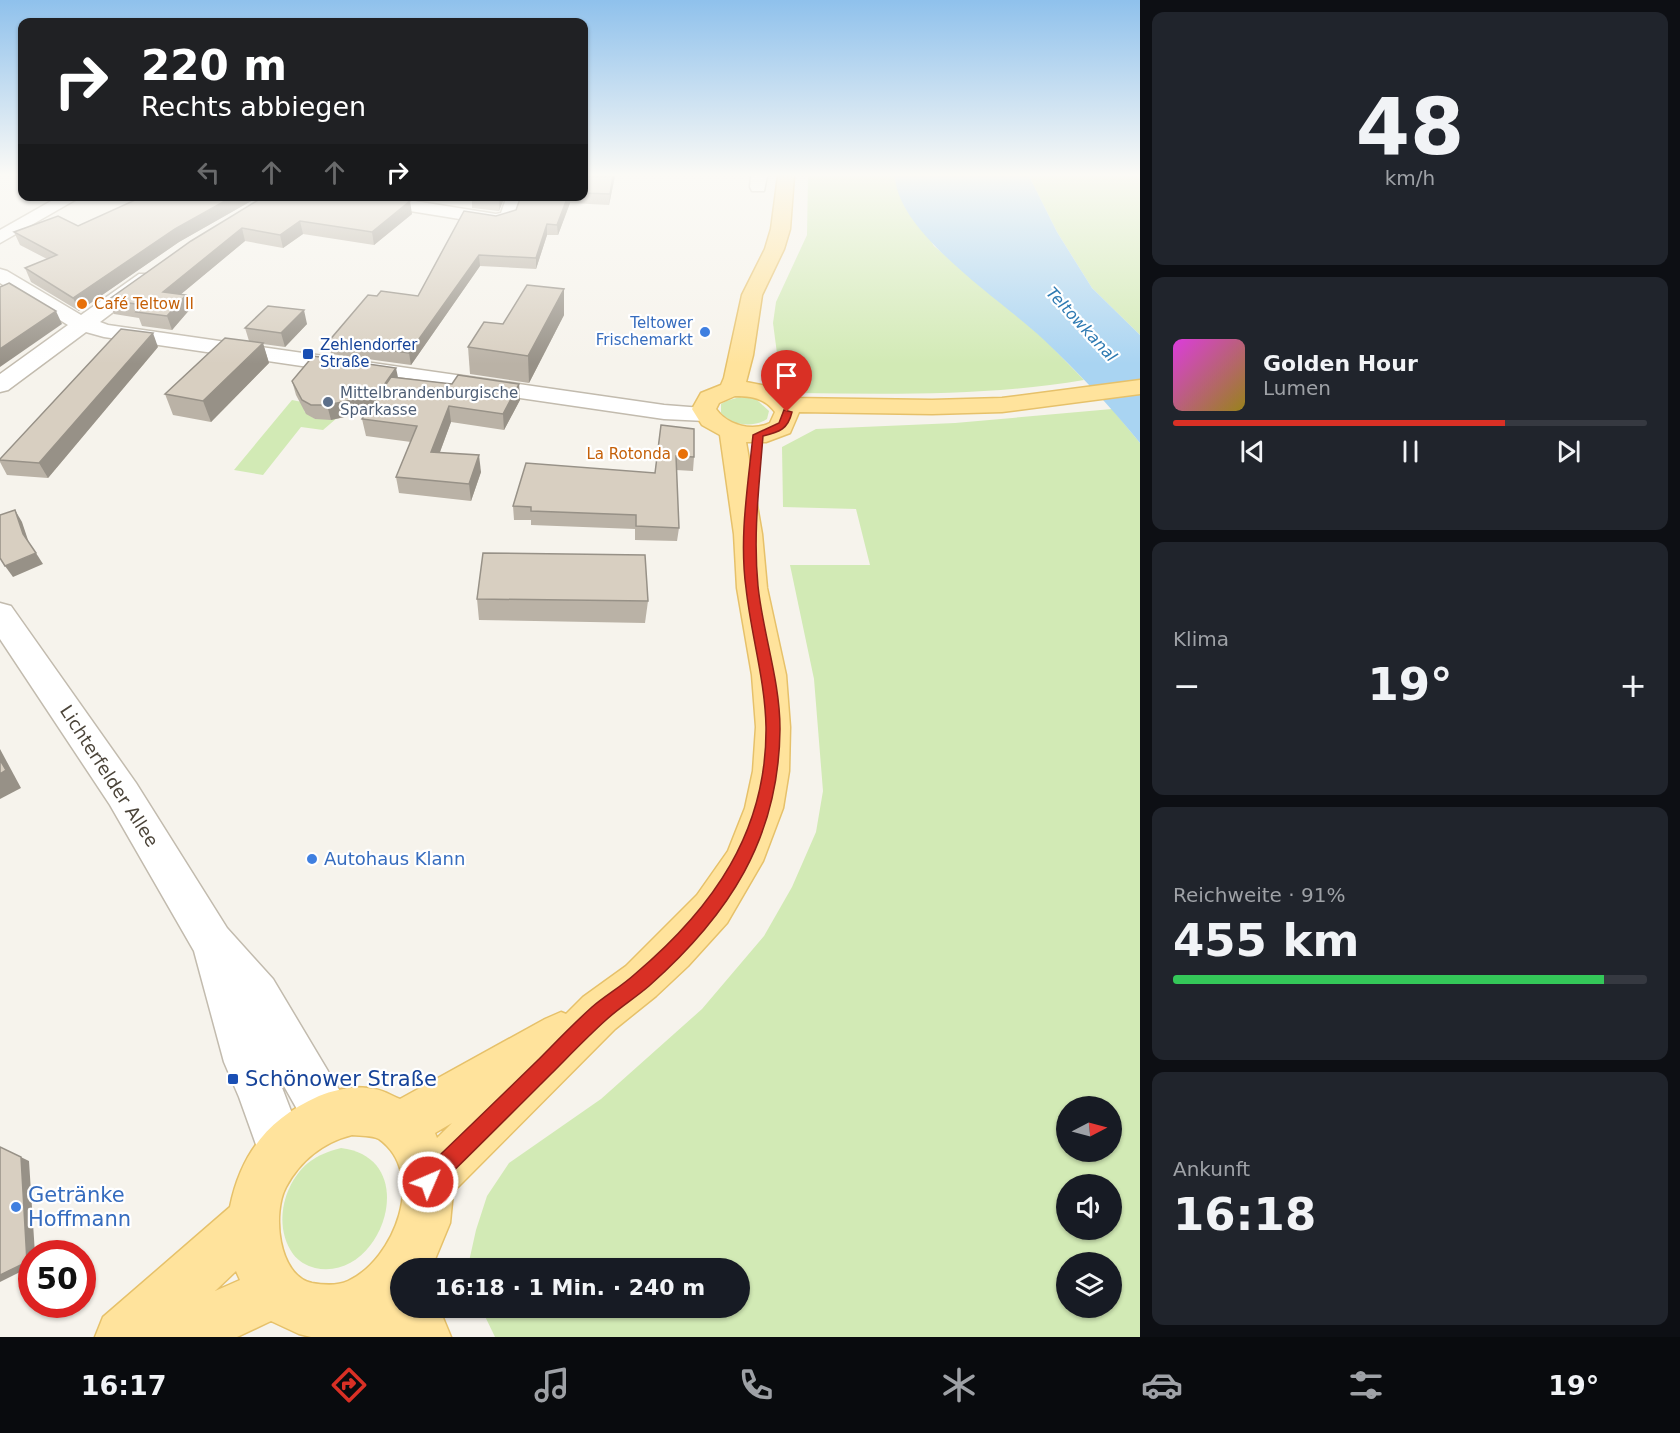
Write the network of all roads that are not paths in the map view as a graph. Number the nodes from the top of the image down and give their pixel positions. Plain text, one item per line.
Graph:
1 (778, 238) edge
2 (160, 268) edge
3 (0, 275) edge
4 (85, 325) junction
5 (745, 333) junction
6 (0, 385) edge
7 (1140, 387) edge
8 (731, 389) junction
9 (778, 405) junction
10 (706, 408) junction
11 (745, 433) junction
12 (0, 614) edge
13 (212, 942) junction
14 (599, 1013) junction
15 (327, 1115) junction
16 (400, 1126) junction
17 (281, 1150) junction
18 (428, 1182) junction
19 (253, 1221) junction
20 (409, 1258) edge
21 (275, 1292) junction
22 (390, 1292) edge
23 (409, 1318) edge
24 (123, 1337) edge
25 (174, 1337) edge
26 (423, 1337) edge

1 - 5 main road
2 - 4 street
3 - 4 street
4 - 6 street
4 - 10 street
5 - 8 main road
5 - 9 main road
7 - 9 main road
8 - 9 main road
8 - 10 main road
9 - 11 main road
10 - 11 main road
11 - 14 main road
12 - 13 street, Lichterfelder Allee
13 - 15 street, Lichterfelder Allee
13 - 17 street, Lichterfelder Allee
14 - 16 main road
14 - 18 main road
15 - 16 main road
15 - 17 main road
16 - 18 main road
17 - 19 main road
18 - 20 main road
19 - 21 main road
19 - 24 main road
21 - 22 main road
21 - 25 main road
23 - 26 main road

